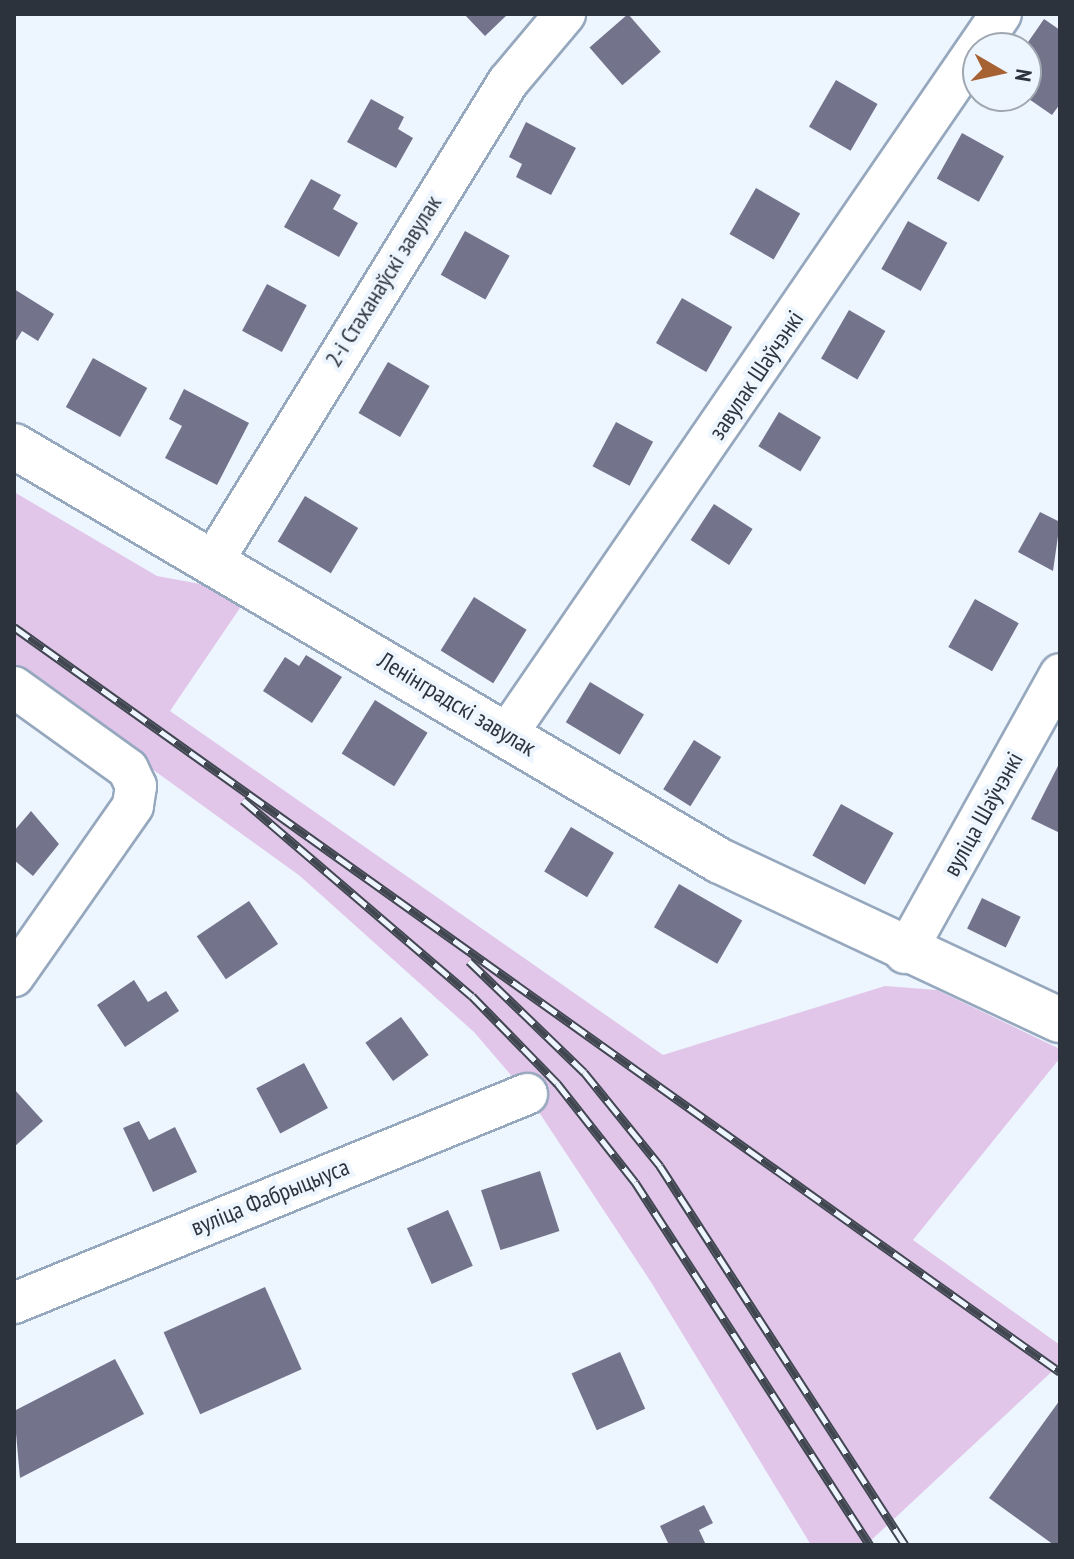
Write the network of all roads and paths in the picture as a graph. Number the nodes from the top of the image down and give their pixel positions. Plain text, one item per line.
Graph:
1 (565, 14) edge
2 (1001, 14) edge
3 (14, 446) edge
4 (215, 558) junction
5 (1060, 674) edge
6 (14, 687) edge
7 (507, 734) junction
8 (905, 953) junction
9 (14, 976) edge
10 (1060, 1020) edge
11 (527, 1094) dead end
12 (14, 1303) edge

1 - 4 street, 2-і Стаханаўскі завулак
2 - 7 street, завулак Шаўчэнкі
3 - 4 street, Ленінградскі завулак
4 - 7 street, Ленінградскі завулак
5 - 8 street, вуліца Шаўчэнкі
6 - 9 street
7 - 8 street, Ленінградскі завулак
8 - 10 street
11 - 12 street, вуліца Фабрыцыуса

